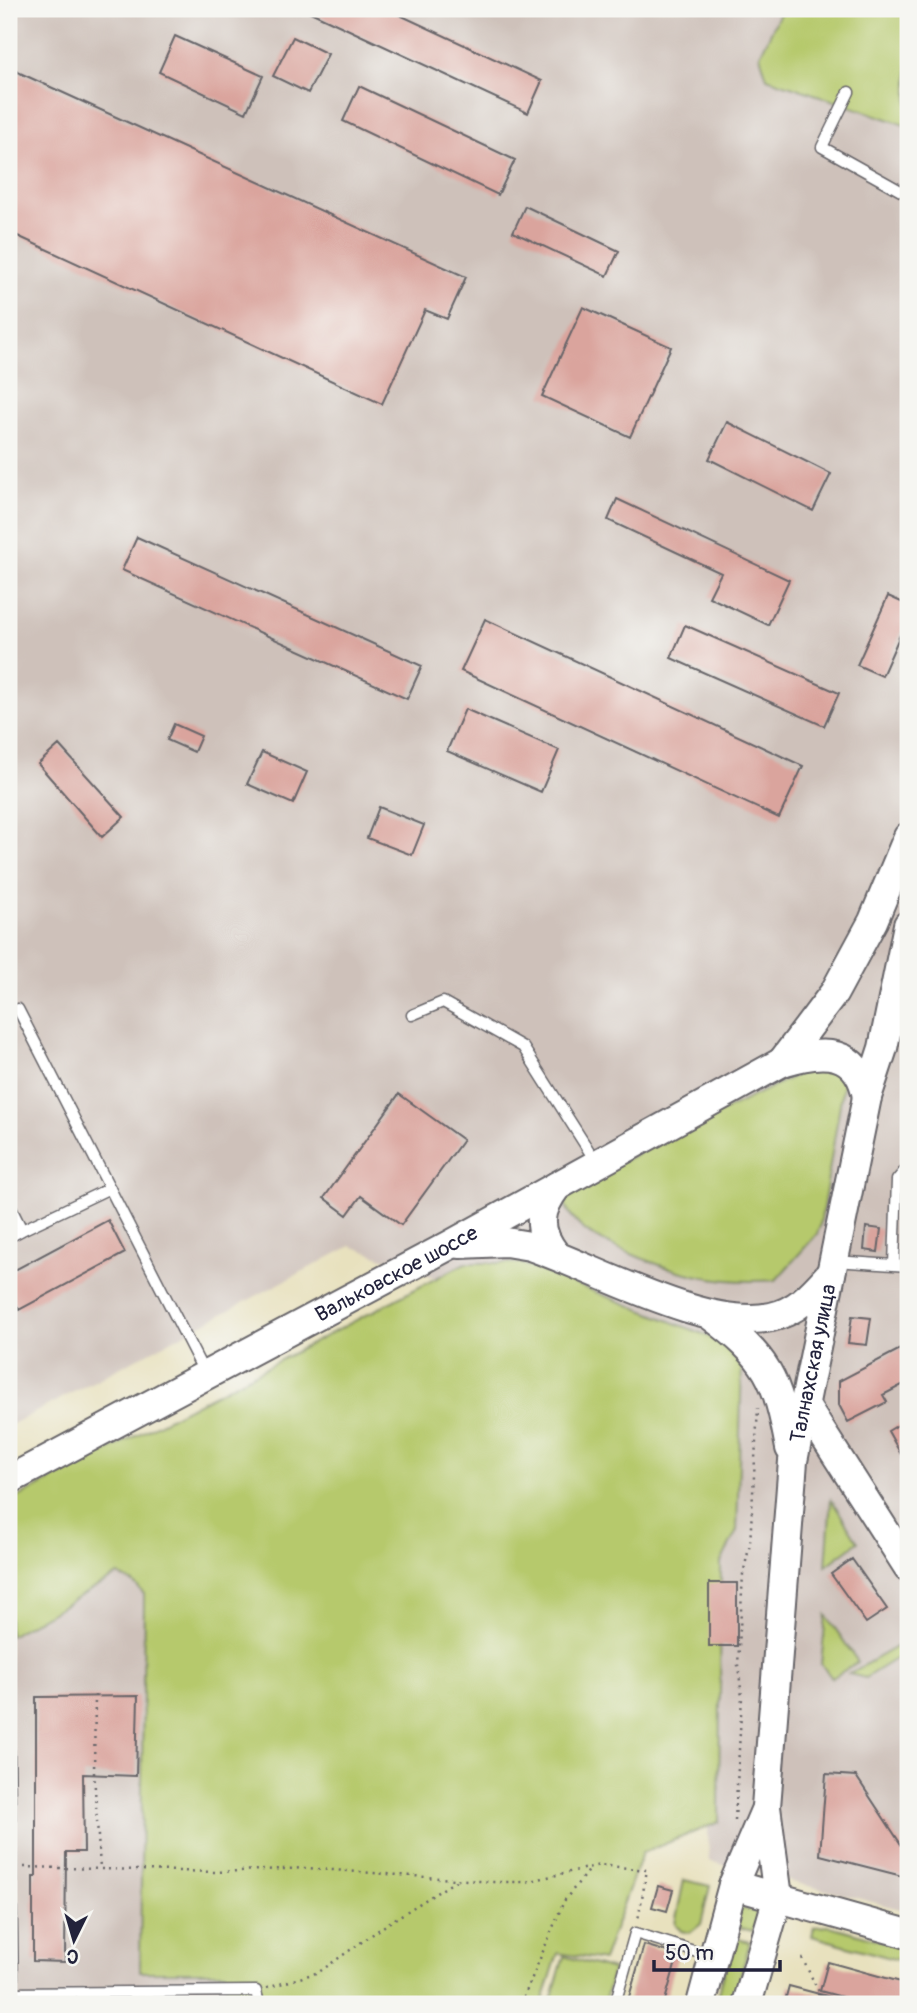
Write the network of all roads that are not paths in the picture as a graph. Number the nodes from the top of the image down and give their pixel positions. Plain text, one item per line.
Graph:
1 (849, 92) dead end
2 (908, 195) edge
3 (908, 837) edge
4 (908, 925) edge
5 (18, 1009) dead end
6 (412, 1015) dead end
7 (782, 1062) junction
8 (871, 1086) junction
9 (597, 1163) junction
10 (908, 1167) edge
11 (557, 1186) junction
12 (110, 1188) junction
13 (9, 1205) edge
14 (22, 1230) junction
15 (9, 1237) edge
16 (548, 1244) junction
17 (450, 1245) junction
18 (894, 1265) junction
19 (834, 1266) junction
20 (908, 1266) edge
21 (709, 1315) junction
22 (205, 1375) junction
23 (805, 1406) junction
24 (793, 1461) junction
25 (9, 1480) edge
26 (908, 1567) edge
27 (9, 1750) edge
28 (766, 1807) junction
29 (733, 1885) junction
30 (778, 1897) junction
31 (908, 1934) edge
32 (714, 1957) junction
33 (11, 1993) edge
34 (259, 2004) edge
35 (615, 2004) edge
36 (701, 2004) edge
37 (747, 2004) edge

1 - 2 lane
3 - 7 main road, Вальковское шоссе
4 - 8 main road, Талнахская улица
5 - 12 lane
6 - 9 lane
7 - 8 main road, Вальковское шоссе
7 - 9 main road, Вальковское шоссе
8 - 19 main road, Талнахская улица
9 - 11 main road, Вальковское шоссе
10 - 18 lane
11 - 16 main road
11 - 17 main road, Вальковское шоссе
12 - 14 lane
12 - 22 lane
13 - 14 lane
14 - 15 lane
16 - 17 main road
16 - 21 main road
17 - 22 main road, Вальковское шоссе
18 - 19 lane
18 - 20 lane
19 - 21 main road
19 - 23 main road, Талнахская улица
21 - 24 main road
22 - 25 main road, Вальковское шоссе
23 - 24 main road, Талнахская улица
23 - 26 main road
24 - 28 main road, Талнахская улица
27 - 33 lane
28 - 29 main road, Талнахская улица
28 - 30 main road, Талнахская улица
29 - 30 main road
29 - 32 main road, Талнахская улица
30 - 31 main road
30 - 37 main road, Талнахская улица
32 - 35 lane
32 - 36 main road, Талнахская улица
33 - 34 lane

